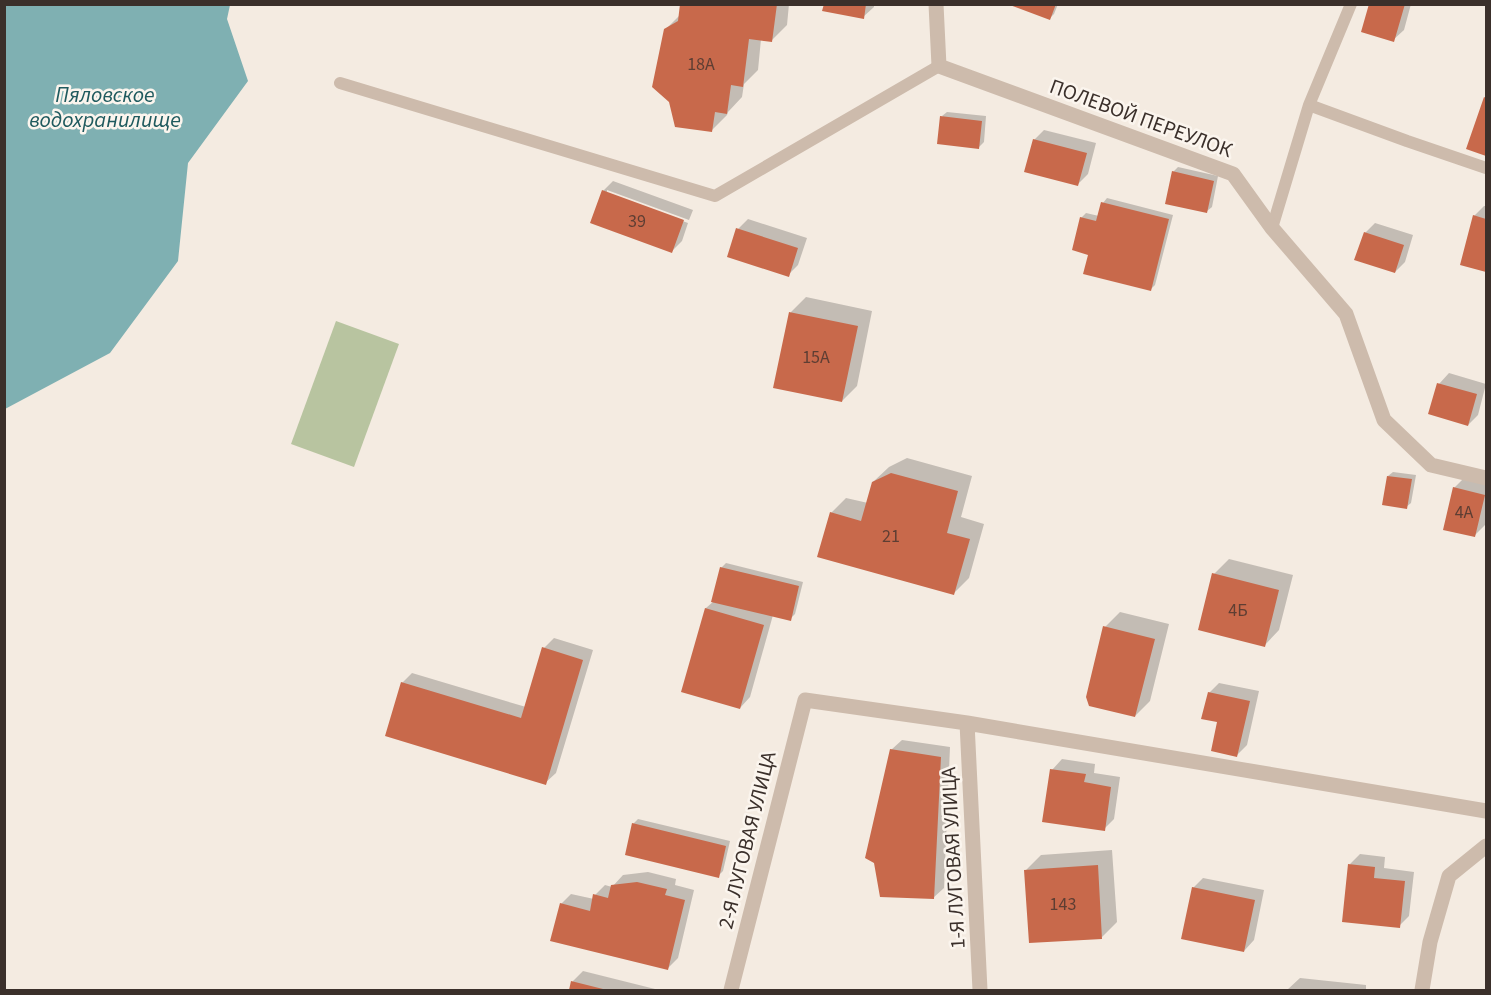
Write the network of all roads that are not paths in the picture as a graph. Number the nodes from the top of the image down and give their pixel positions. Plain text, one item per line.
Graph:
1 (936, 4) edge
2 (1352, 4) edge
3 (939, 66) junction
4 (340, 83) dead end
5 (1309, 105) junction
6 (1486, 168) edge
7 (1272, 228) junction
8 (1486, 478) edge
9 (968, 723) junction
10 (1486, 811) edge
11 (1486, 846) edge
12 (731, 990) edge
13 (980, 990) edge
14 (1422, 990) edge

1 - 3 street
2 - 5 lane
3 - 4 lane
3 - 7 street, ПОЛЕВОЙ ПЕРЕУЛОК
5 - 6 lane
5 - 7 lane
7 - 8 street, ПОЛЕВОЙ ПЕРЕУЛОК
9 - 10 street
9 - 12 street, 2-Я ЛУГОВАЯ УЛИЦА
9 - 13 street, 1-Я ЛУГОВАЯ УЛИЦА
11 - 14 street

